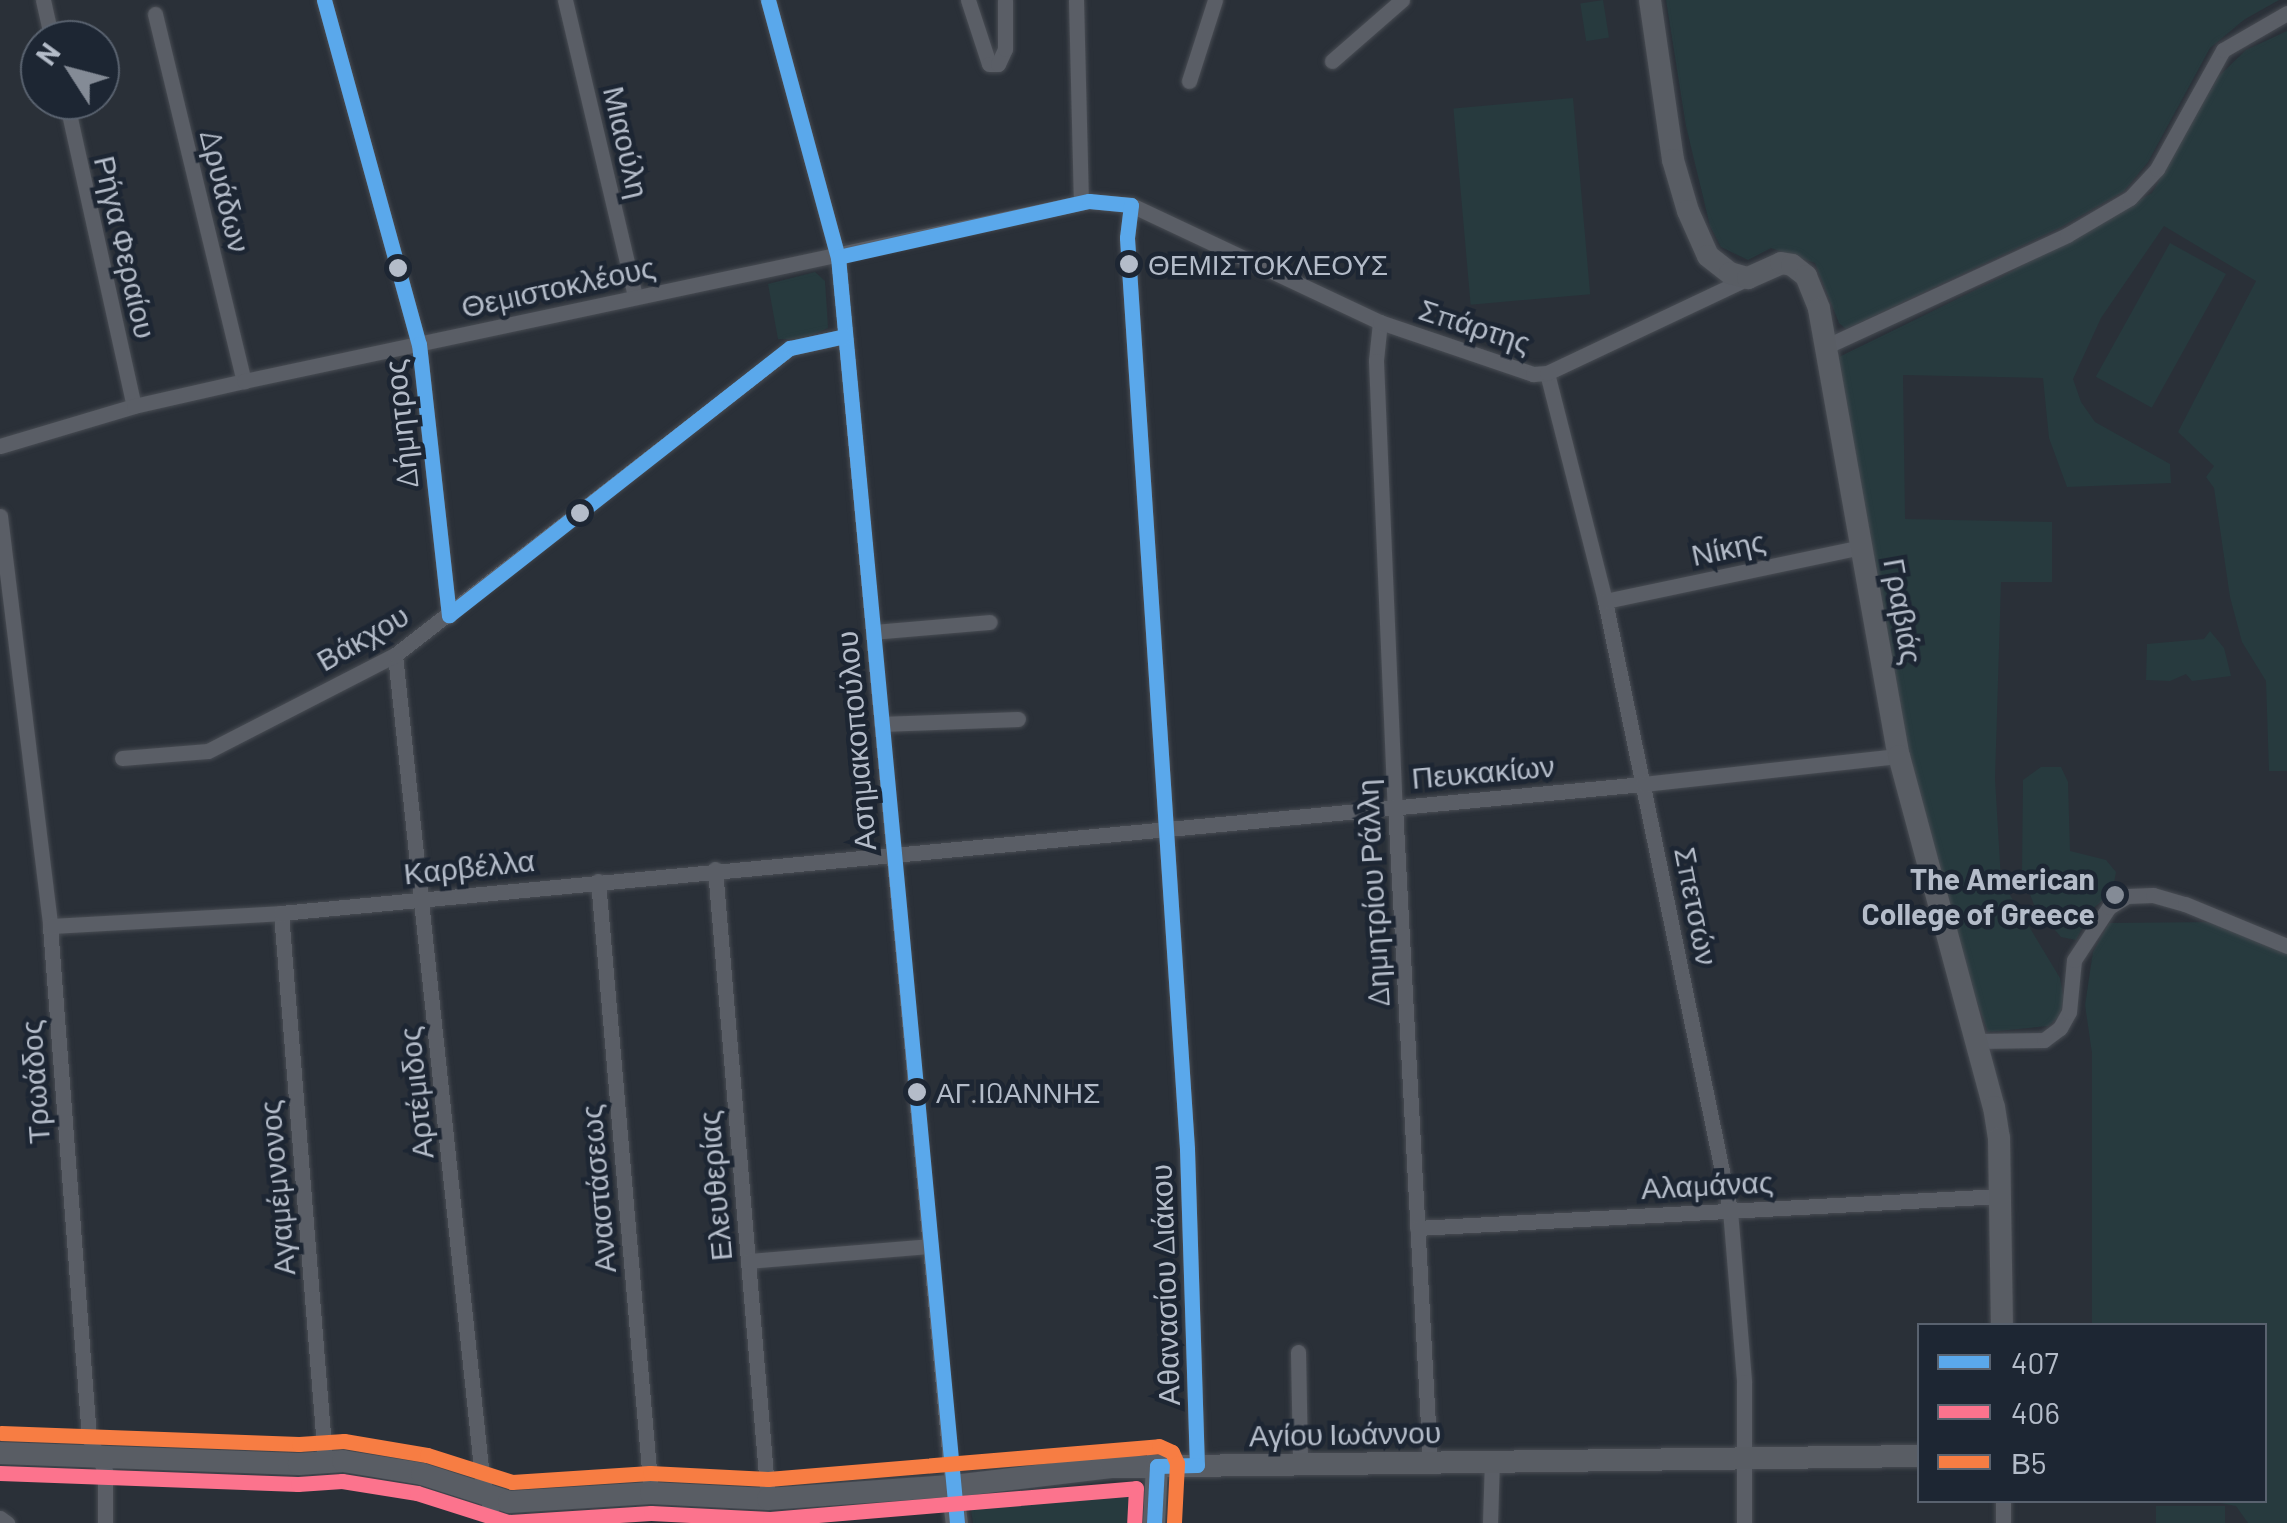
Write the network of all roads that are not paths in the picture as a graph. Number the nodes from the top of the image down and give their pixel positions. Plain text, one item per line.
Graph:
1 (324, 0) edge
2 (564, 0) edge
3 (768, 0) edge
4 (968, 0) edge
5 (1005, 0) edge
6 (1076, 0) edge
7 (1216, 0) edge
8 (1402, 0) edge
9 (1650, 0) edge
10 (2287, 13) edge
11 (155, 14) dead end
12 (1332, 60) dead end
13 (1189, 82) dead end
14 (70, 120) edge
15 (1082, 202) junction
16 (1131, 206) junction
17 (838, 258) junction
18 (1748, 278) junction
19 (635, 297) junction
20 (1380, 322) junction
21 (845, 336) junction
22 (419, 344) junction
23 (1826, 346) junction
24 (1547, 372) junction
25 (244, 381) junction
26 (134, 406) junction
27 (0, 446) edge
28 (0, 516) edge
29 (1862, 547) junction
30 (1605, 601) junction
31 (449, 615) junction
32 (990, 622) dead end
33 (872, 632) junction
34 (395, 655) junction
35 (1018, 719) dead end
36 (881, 724) junction
37 (1899, 756) junction
38 (122, 758) dead end
39 (1644, 784) junction
40 (1395, 806) junction
41 (1167, 828) junction
42 (893, 853) junction
43 (716, 869) junction
44 (598, 881) junction
45 (424, 898) junction
46 (281, 913) junction
47 (50, 926) junction
48 (2287, 946) edge
49 (1978, 1041) junction
50 (2001, 1196) junction
51 (1730, 1210) junction
52 (1416, 1228) junction
53 (930, 1246) junction
54 (748, 1261) junction
55 (2002, 1323) edge
56 (1298, 1352) dead end
57 (0, 1453) edge
58 (1300, 1454) dead end
59 (98, 1456) junction
60 (1917, 1456) edge
61 (1744, 1458) junction
62 (325, 1460) junction
63 (1492, 1460) junction
64 (1430, 1462) junction
65 (1197, 1465) junction
66 (1157, 1466) junction
67 (952, 1484) junction
68 (652, 1493) junction
69 (489, 1496) junction
70 (768, 1499) junction
71 (0, 1518) edge
72 (7, 1523) edge
73 (105, 1523) edge
74 (494, 1523) edge
75 (957, 1523) edge
76 (1154, 1523) edge
77 (1490, 1523) edge
78 (1744, 1523) edge

1 - 22 street, Δήμητρος
2 - 19 street, Μιαούλη
3 - 17 street, Ασημακοπούλου
4 - 5 street
6 - 15 street
7 - 13 street
8 - 12 street
9 - 18 street
10 - 23 street
11 - 25 street, Δρυάδων
14 - 26 street, Ρήγα Φεραίου
15 - 16 street, Θεμιστοκλέους
15 - 17 street, Θεμιστοκλέους
16 - 20 street, Σπάρτης
16 - 41 street, Αθανασίου Διάκου
17 - 19 street, Θεμιστοκλέους
17 - 21 street, Ασημακοπούλου
18 - 23 street, Γραβιάς
18 - 24 street, Σπάρτης
19 - 22 street, Θεμιστοκλέους
20 - 24 street, Σπάρτης
20 - 40 street, Δημητρίου Ράλλη
21 - 31 street, Βάκχου
21 - 33 street, Ασημακοπούλου
22 - 25 street, Θεμιστοκλέους
22 - 31 street, Δήμητρος
23 - 29 street, Γραβιάς
24 - 30 street, Σπετσών
25 - 26 street, Θεμιστοκλέους
26 - 27 street, Θεμιστοκλέους
28 - 47 street, Τρωάδος
29 - 30 street, Νίκης
29 - 37 street, Γραβιάς
30 - 39 street, Σπετσών
31 - 34 street, Βάκχου
32 - 33 street
33 - 36 street, Ασημακοπούλου
34 - 38 street, Βάκχου
34 - 45 street, Αρτέμιδος
35 - 36 street
36 - 42 street, Ασημακοπούλου
37 - 39 street, Πευκακίων
37 - 49 street, Γραβιάς
39 - 40 street, Πευκακίων
39 - 51 street, Σπετσών
40 - 41 street, Πευκακίων
40 - 52 street, Δημητρίου Ράλλη
41 - 42 street, Πευκακίων
41 - 65 street, Αθανασίου Διάκου
42 - 43 street, Καρβέλλα
42 - 53 street, Ασημακοπούλου
43 - 44 street, Καρβέλλα
43 - 54 street, Ελευθερίας
44 - 45 street, Καρβέλλα
44 - 68 street, Αναστάσεως
45 - 46 street, Καρβέλλα
45 - 69 street, Αρτέμιδος
46 - 47 street, Καρβέλλα
46 - 62 street, Αγαμέμνονος
47 - 59 street, Τρωάδος
48 - 49 street
49 - 50 street, Γραβιάς
50 - 51 street, Αλαμάνας
50 - 55 street, Γραβιάς
51 - 52 street, Αλαμάνας
51 - 61 street, Σπετσών
52 - 64 street, Δημητρίου Ράλλη
53 - 54 street
53 - 67 street, Ασημακοπούλου
54 - 70 street, Ελευθερίας
56 - 58 street
57 - 59 street, Αγίου Ιωάννου
59 - 62 street, Αγίου Ιωάννου
59 - 73 street, Τρωάδος
60 - 61 street, Αγίου Ιωάννου
61 - 63 street, Αγίου Ιωάννου
61 - 78 street, Σπετσών
62 - 69 street, Αγίου Ιωάννου
63 - 64 street, Αγίου Ιωάννου
63 - 77 street
64 - 65 street, Αγίου Ιωάννου
65 - 66 street, Αγίου Ιωάννου
66 - 67 street, Αγίου Ιωάννου
66 - 76 street
67 - 70 street, Αγίου Ιωάννου
67 - 75 street
68 - 69 street, Αγίου Ιωάννου
68 - 70 street, Αγίου Ιωάννου
69 - 74 street, Αρτέμιδος
71 - 72 street

